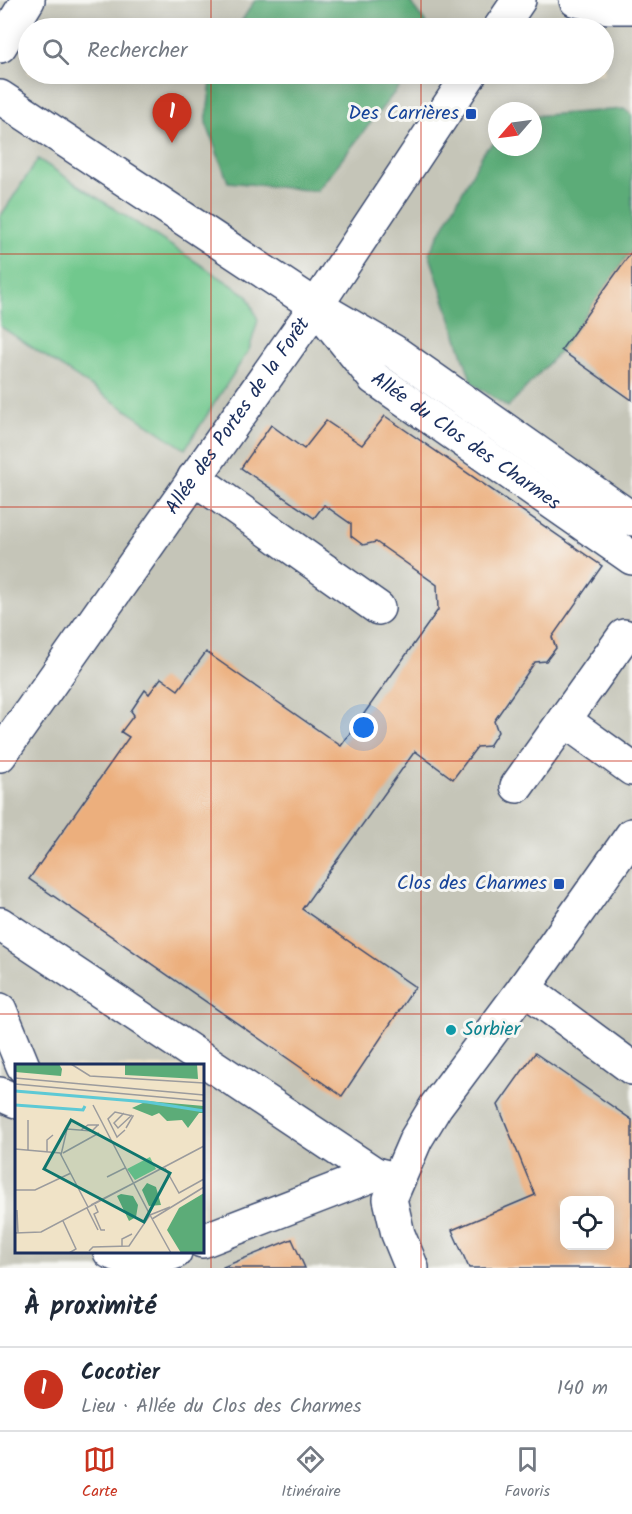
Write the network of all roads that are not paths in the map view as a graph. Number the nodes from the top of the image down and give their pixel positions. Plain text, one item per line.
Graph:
1 (28, 0) edge
2 (519, 0) edge
3 (576, 0) edge
4 (632, 7) edge
5 (507, 18) edge
6 (0, 46) edge
7 (463, 84) edge
8 (0, 97) edge
9 (316, 306) junction
10 (194, 478) junction
11 (632, 519) edge
12 (632, 558) edge
13 (378, 608) dead end
14 (624, 636) dead end
15 (564, 720) junction
16 (4, 744) edge
17 (632, 769) edge
18 (517, 786) dead end
19 (632, 835) edge
20 (0, 924) edge
21 (524, 987) junction
22 (0, 1010) edge
23 (23, 1064) edge
24 (632, 1068) edge
25 (0, 1094) edge
26 (15, 1101) edge
27 (387, 1177) junction
28 (204, 1240) edge
29 (115, 1253) edge
30 (171, 1253) edge
31 (412, 1268) edge

1 - 6 street
2 - 5 street
3 - 4 street
7 - 9 street, Allée des Portes de la Forêt
8 - 9 street, Allée du Clos des Charmes
9 - 10 street, Allée des Portes de la Forêt
9 - 11 street, Allée du Clos des Charmes
9 - 12 street, Allée du Clos des Charmes
10 - 13 street
10 - 16 street, Allée des Portes de la Forêt
14 - 15 street
15 - 17 street
15 - 18 street
19 - 21 street
20 - 27 street
21 - 24 street
21 - 27 street
22 - 23 street
25 - 26 street
27 - 28 street
27 - 31 street
29 - 30 street

